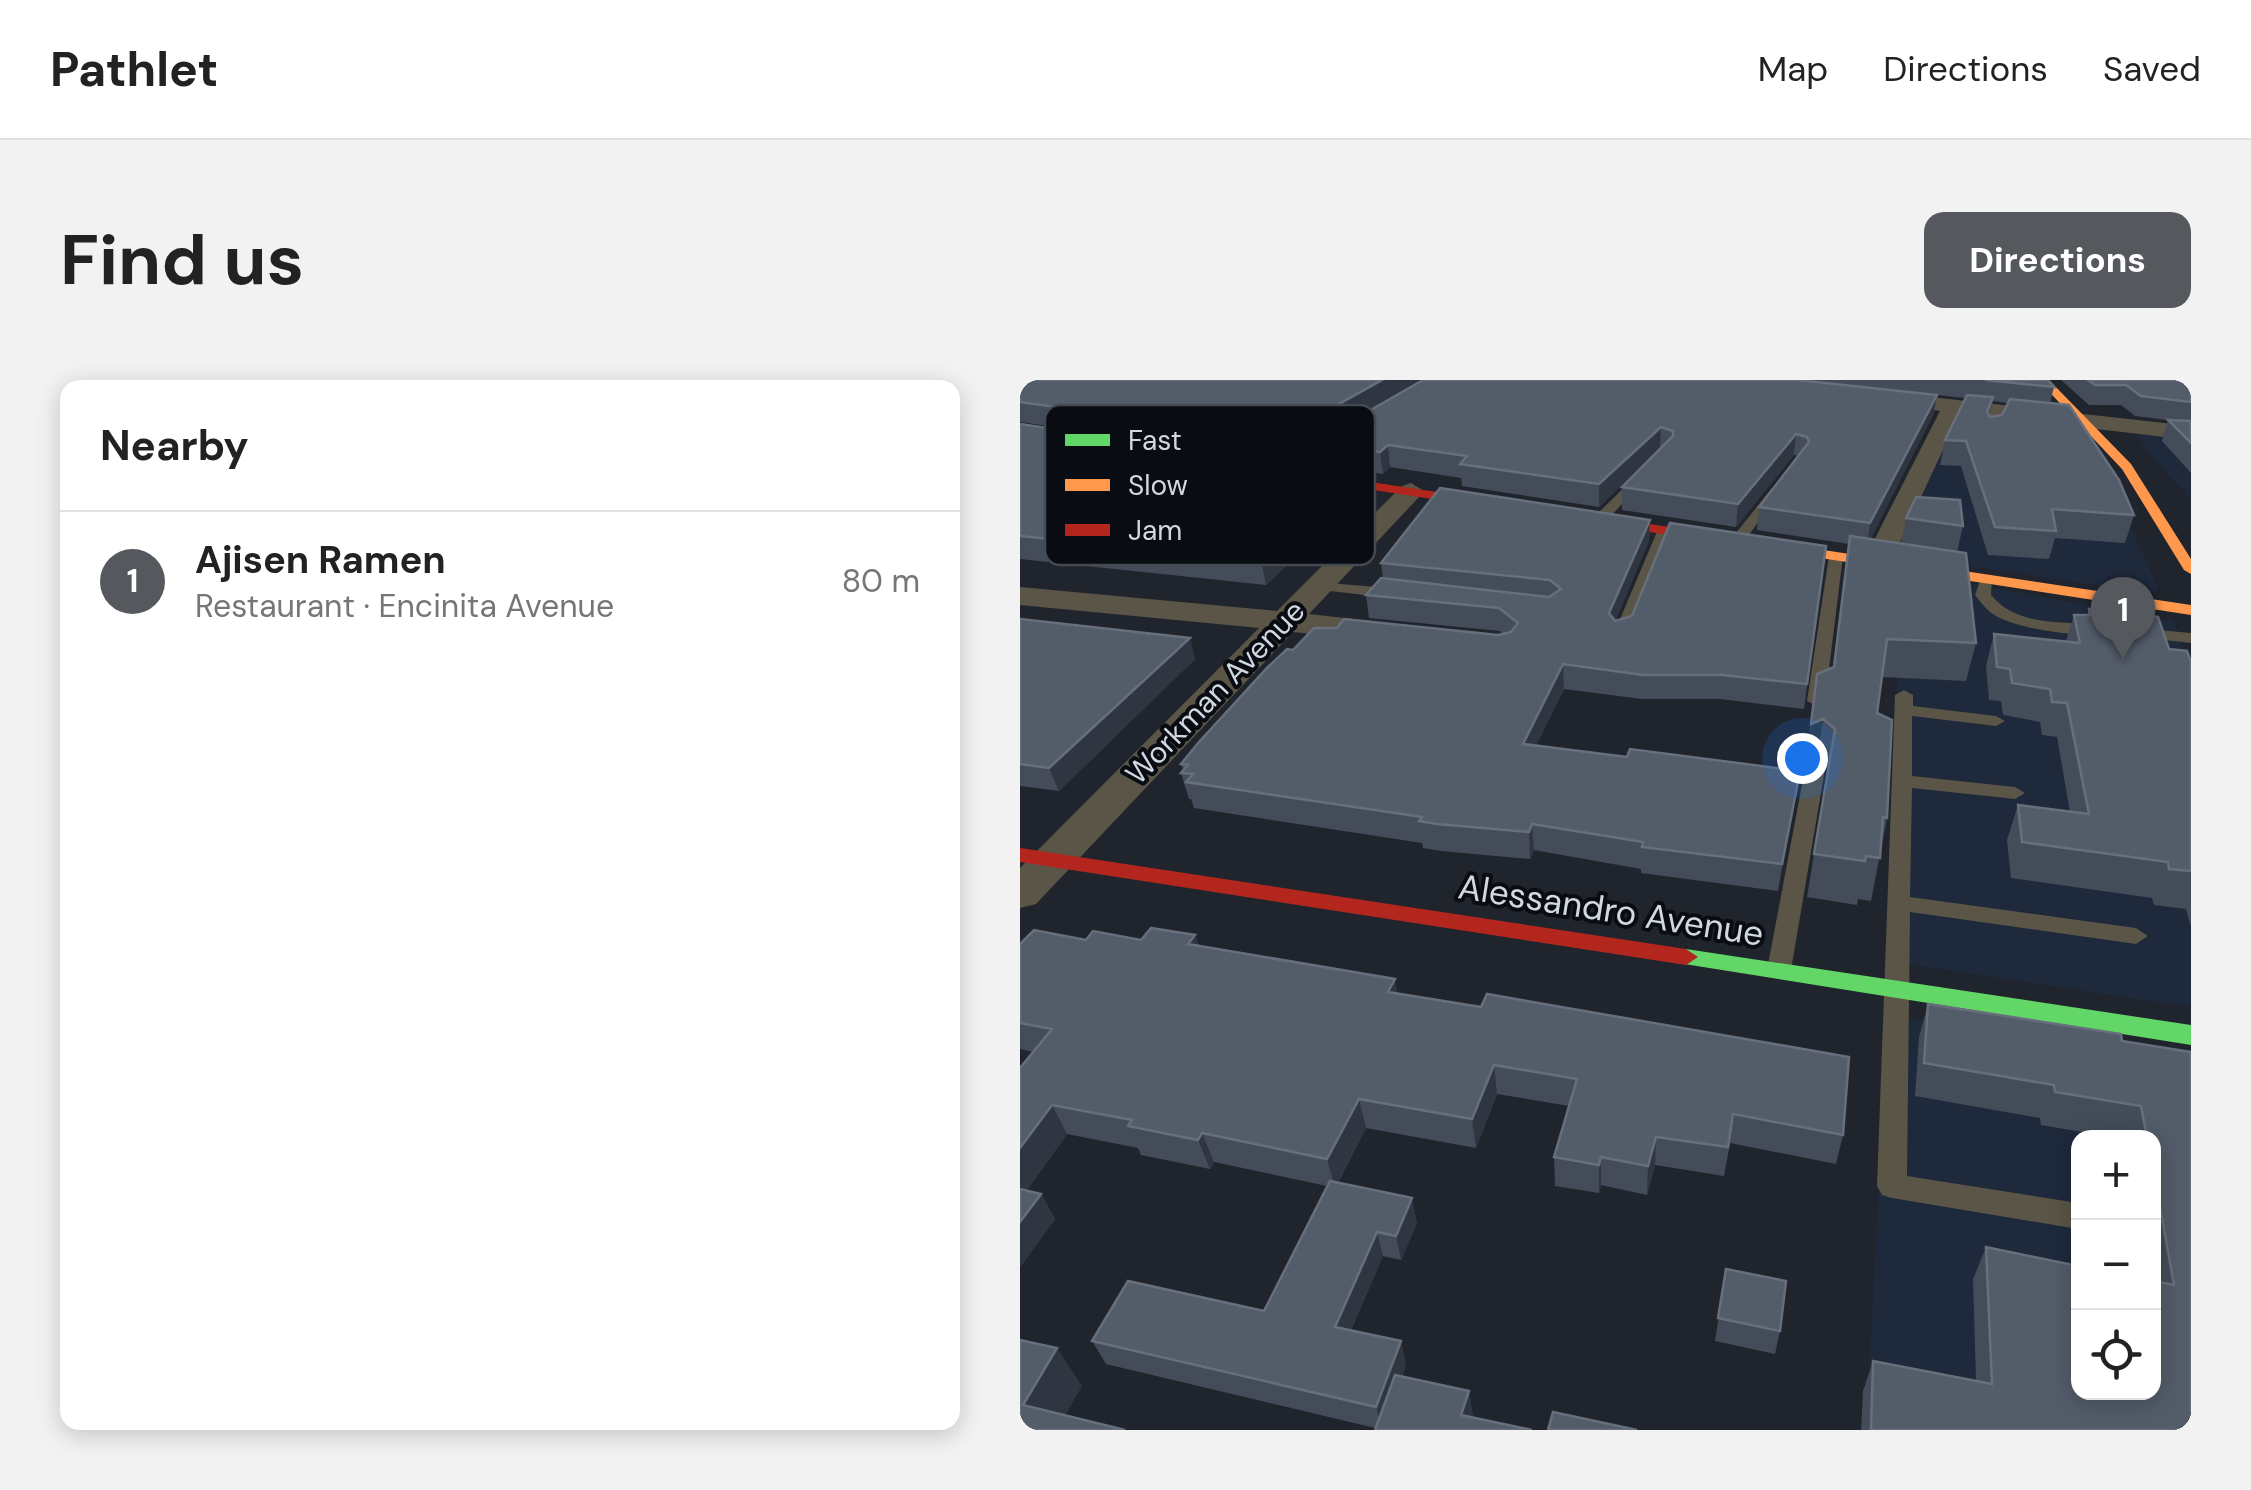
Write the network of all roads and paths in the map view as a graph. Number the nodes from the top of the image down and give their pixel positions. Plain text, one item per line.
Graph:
1 (1440, 380) edge
2 (2044, 380) edge
3 (1858, 395) edge
4 (1953, 406) junction
5 (1375, 415) edge
6 (2091, 422) junction
7 (2191, 434) edge
8 (1650, 469) edge
9 (1787, 476) edge
10 (1375, 486) edge
11 (1411, 491) junction
12 (1599, 520) junction
13 (1375, 528) edge
14 (1664, 530) junction
15 (1738, 541) junction
16 (1836, 556) junction
17 (1877, 562) junction
18 (1339, 565) edge
19 (2191, 570) edge
20 (1987, 578) junction
21 (1318, 586) junction
22 (1020, 596) edge
23 (1412, 596) edge
24 (2191, 610) edge
25 (1280, 623) junction
26 (1428, 636) edge
27 (1620, 638) edge
28 (2191, 638) edge
29 (1815, 706) edge
30 (1996, 721) dead end
31 (1815, 768) dead end
32 (1904, 781) junction
33 (2015, 793) dead end
34 (1036, 858) edge
35 (1020, 894) edge
36 (1900, 903) junction
37 (2136, 936) dead end
38 (1780, 970) junction
39 (1897, 989) junction
40 (2191, 1035) edge
41 (2071, 1215) edge

1 - 5 street
2 - 6 street
3 - 4 street
4 - 6 street
4 - 17 street
6 - 7 street
6 - 19 street
8 - 12 lane
9 - 15 lane
10 - 11 street
11 - 12 street
11 - 13 street, Workman Avenue
12 - 14 street
14 - 15 street
14 - 27 lane
15 - 16 street
16 - 17 street
16 - 29 lane
17 - 20 street
18 - 21 street, Workman Avenue
20 - 24 street
20 - 28 lane
21 - 23 lane
21 - 25 street, Workman Avenue
22 - 25 street
25 - 26 street
25 - 34 street, Workman Avenue
30 - 32 lane
31 - 38 lane
32 - 33 lane
32 - 36 lane
34 - 35 street, Workman Avenue
34 - 38 street, Alessandro Avenue
36 - 37 lane
36 - 39 lane
38 - 39 street, Alessandro Avenue
39 - 40 street, Alessandro Avenue
39 - 41 lane

